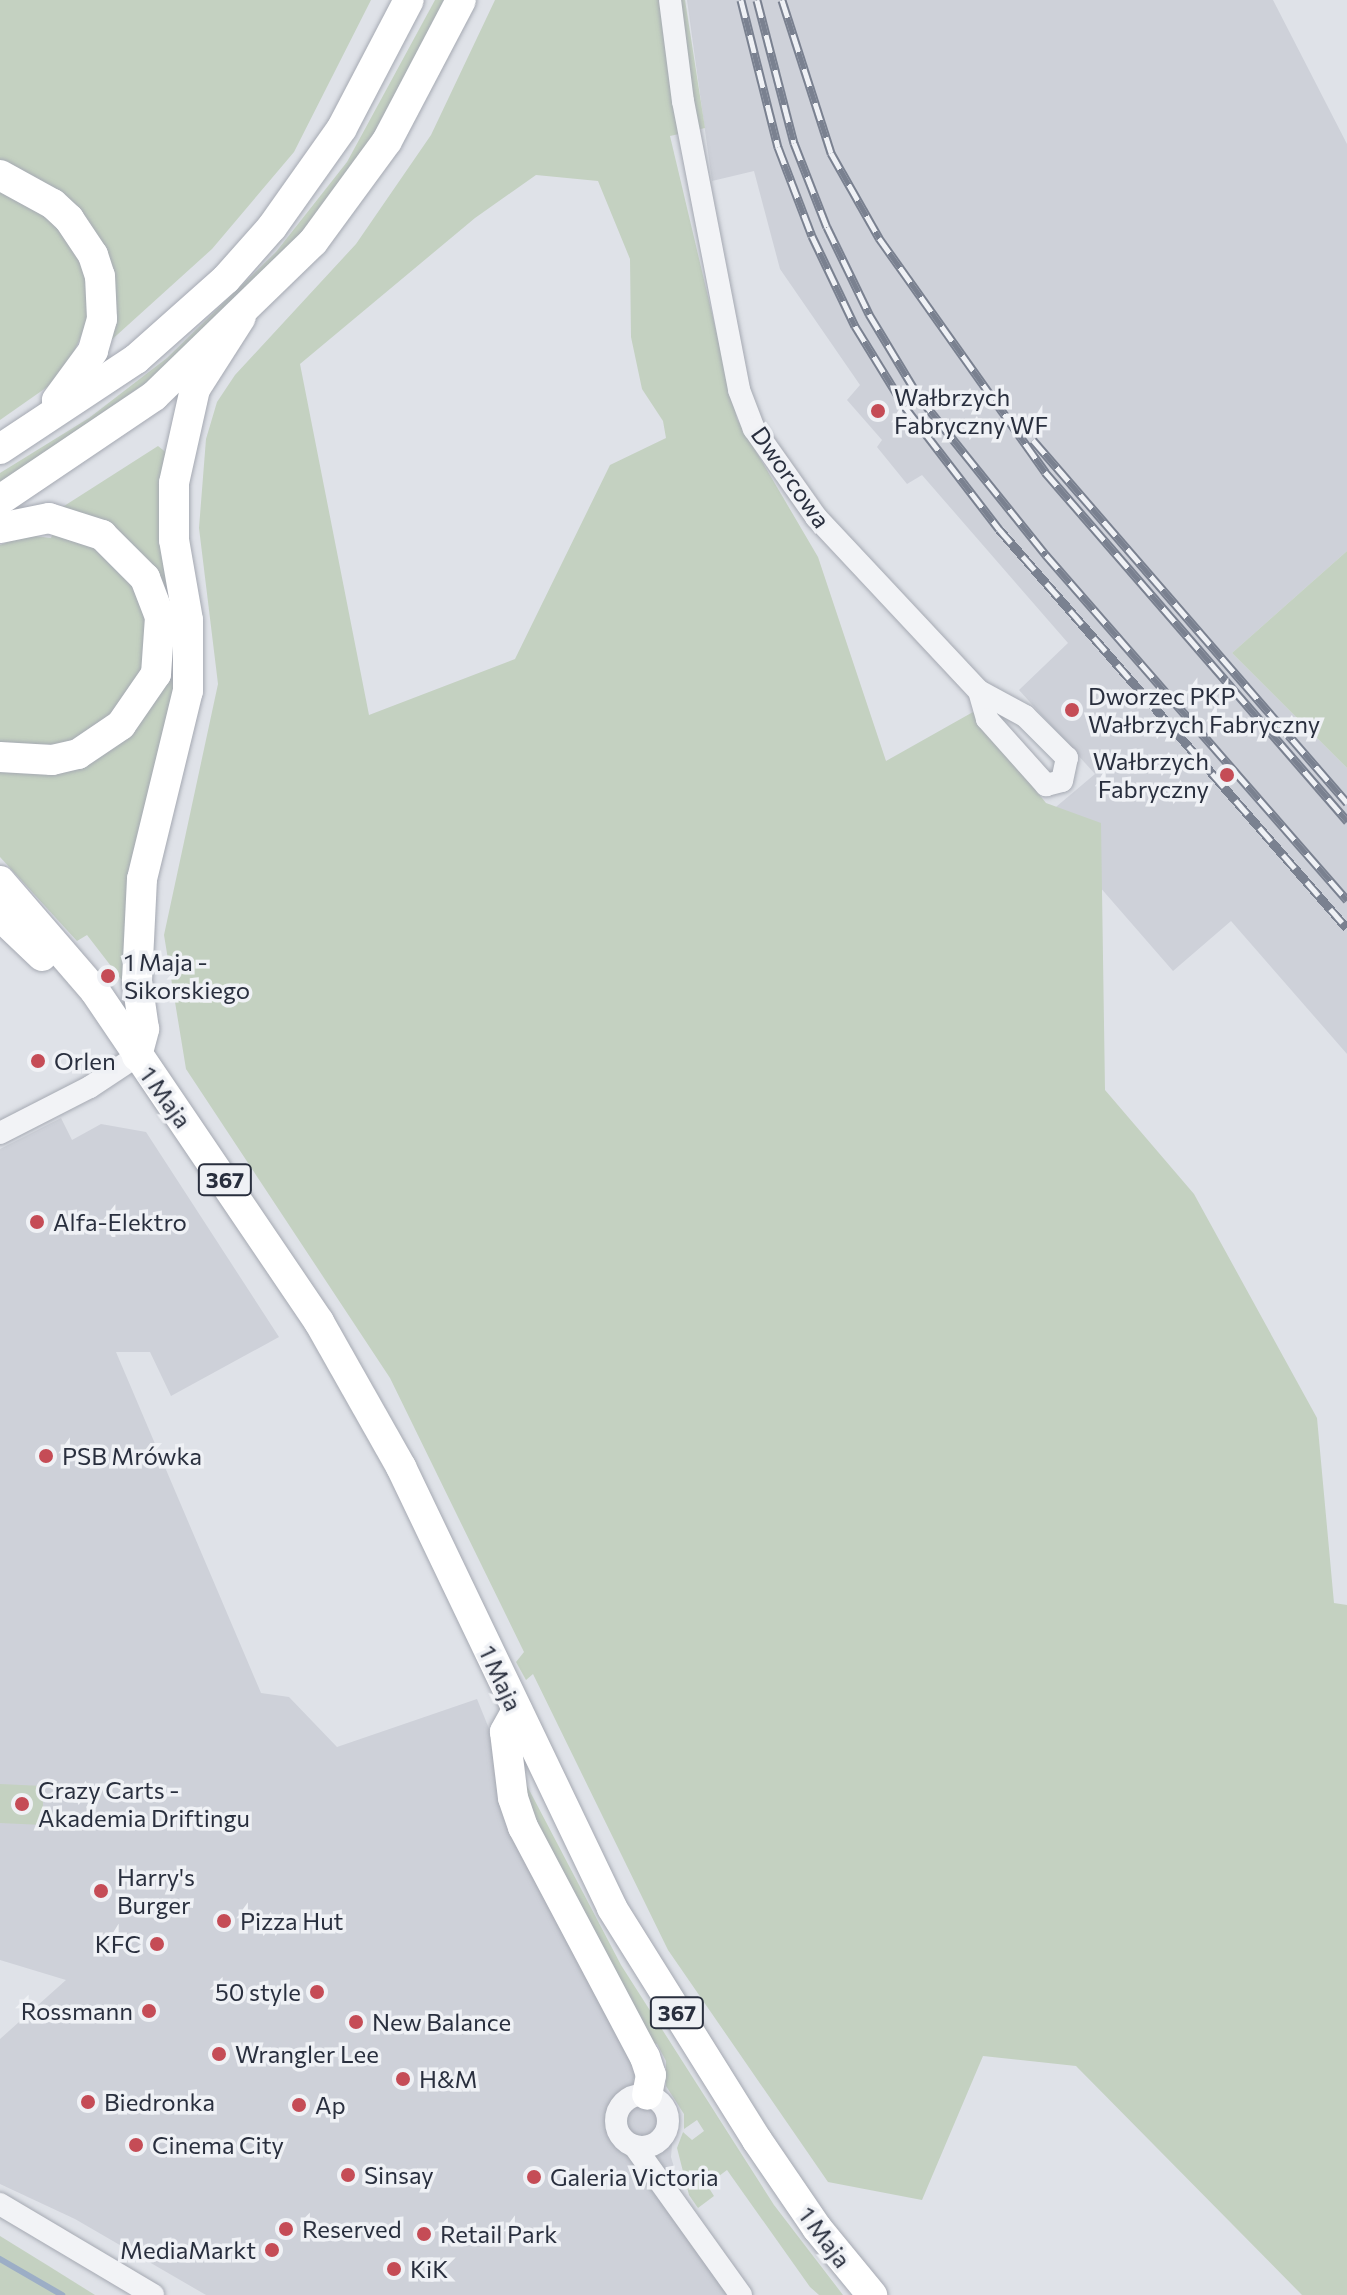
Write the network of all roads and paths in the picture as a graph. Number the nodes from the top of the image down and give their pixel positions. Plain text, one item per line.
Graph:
1 (409, 0) edge
2 (461, 0) edge
3 (670, 0) edge
4 (0, 175) edge
5 (241, 317) junction
6 (30, 430) junction
7 (0, 449) edge
8 (0, 500) edge
9 (0, 528) edge
10 (979, 691) junction
11 (0, 757) edge
12 (0, 881) edge
13 (0, 916) edge
14 (137, 1056) junction
15 (0, 1133) edge
16 (517, 1710) junction
17 (647, 2095) junction
18 (662, 2139) junction
19 (635, 2147) junction
20 (670, 2191) junction
21 (0, 2204) edge
22 (153, 2295) edge
23 (741, 2295) edge
24 (872, 2295) edge

1 - 6 main road
2 - 5 main road
3 - 10 street, Dworcowa
4 - 6 main road
5 - 8 main road
5 - 14 main road
6 - 7 main road
9 - 11 main road
10 - 10 street, Dworcowa
12 - 14 main road, 1 Maja / 367
13 - 14 main road, 1 Maja / 367
14 - 15 street
14 - 16 main road, 1 Maja / 367
16 - 17 main road
16 - 24 main road, 1 Maja / 367
17 - 18 street
17 - 19 street
18 - 19 street
18 - 20 street
19 - 20 street
20 - 23 street
21 - 22 street

